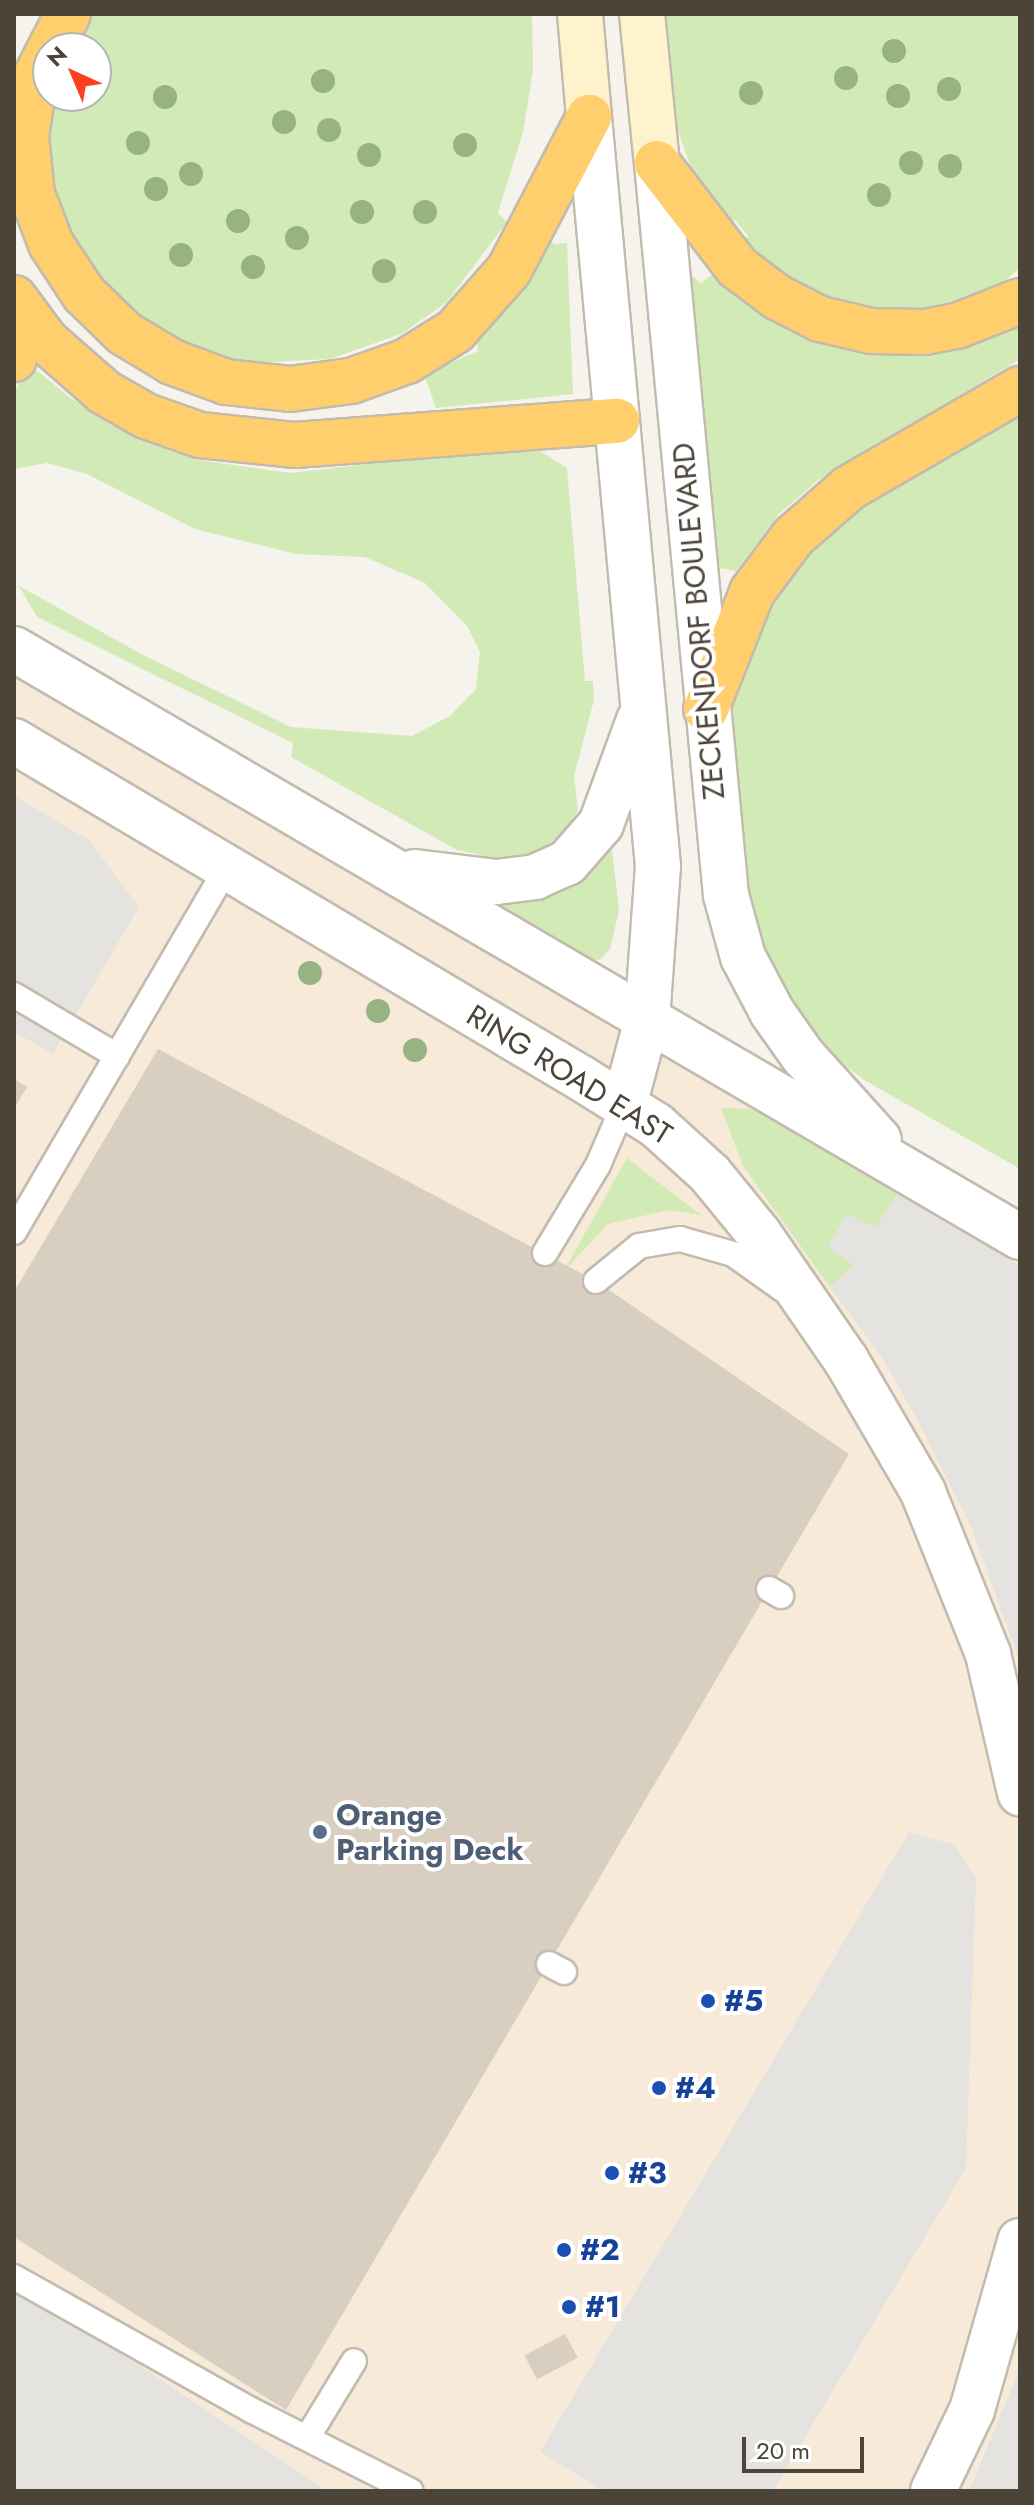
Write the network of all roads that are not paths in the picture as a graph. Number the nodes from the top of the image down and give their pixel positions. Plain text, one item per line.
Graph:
1 (68, 14) edge
2 (580, 14) edge
3 (642, 14) edge
4 (589, 117) junction
5 (657, 163) junction
6 (1020, 301) edge
7 (17, 302) edge
8 (14, 359) edge
9 (1020, 389) edge
10 (617, 421) junction
11 (14, 649) edge
12 (643, 706) junction
13 (706, 709) junction
14 (14, 741) edge
15 (227, 867) junction
16 (392, 868) junction
17 (14, 995) edge
18 (647, 1020) junction
19 (117, 1056) junction
20 (624, 1105) junction
21 (906, 1171) junction
22 (14, 1232) edge
23 (1020, 1237) edge
24 (545, 1253) dead end
25 (596, 1281) dead end
26 (812, 1311) junction
27 (1010, 1696) edge
28 (1017, 1776) edge
29 (1020, 2241) edge
30 (14, 2277) edge
31 (354, 2361) dead end
32 (307, 2438) junction
33 (942, 2481) edge
34 (411, 2491) edge

1 - 4 highway
2 - 4 main road, ZECKENDORF BOULEVARD
3 - 5 main road, ZECKENDORF BOULEVARD
4 - 10 street, ZECKENDORF BOULEVARD
5 - 6 highway
5 - 13 street, ZECKENDORF BOULEVARD
7 - 8 highway
7 - 10 highway
9 - 13 highway
10 - 12 street, ZECKENDORF BOULEVARD
11 - 16 street
12 - 16 street
12 - 18 street, ZECKENDORF BOULEVARD
13 - 21 street, ZECKENDORF BOULEVARD
14 - 15 street, RING ROAD EAST
15 - 19 lane
15 - 20 street, RING ROAD EAST
16 - 18 street
17 - 19 lane
18 - 20 street, ZECKENDORF BOULEVARD
18 - 21 street
19 - 22 lane
20 - 24 lane
20 - 26 street, RING ROAD EAST
21 - 23 street
25 - 26 lane
26 - 27 street, RING ROAD EAST
27 - 28 street, RING ROAD EAST
29 - 33 street
30 - 32 lane
31 - 32 lane
32 - 34 lane

